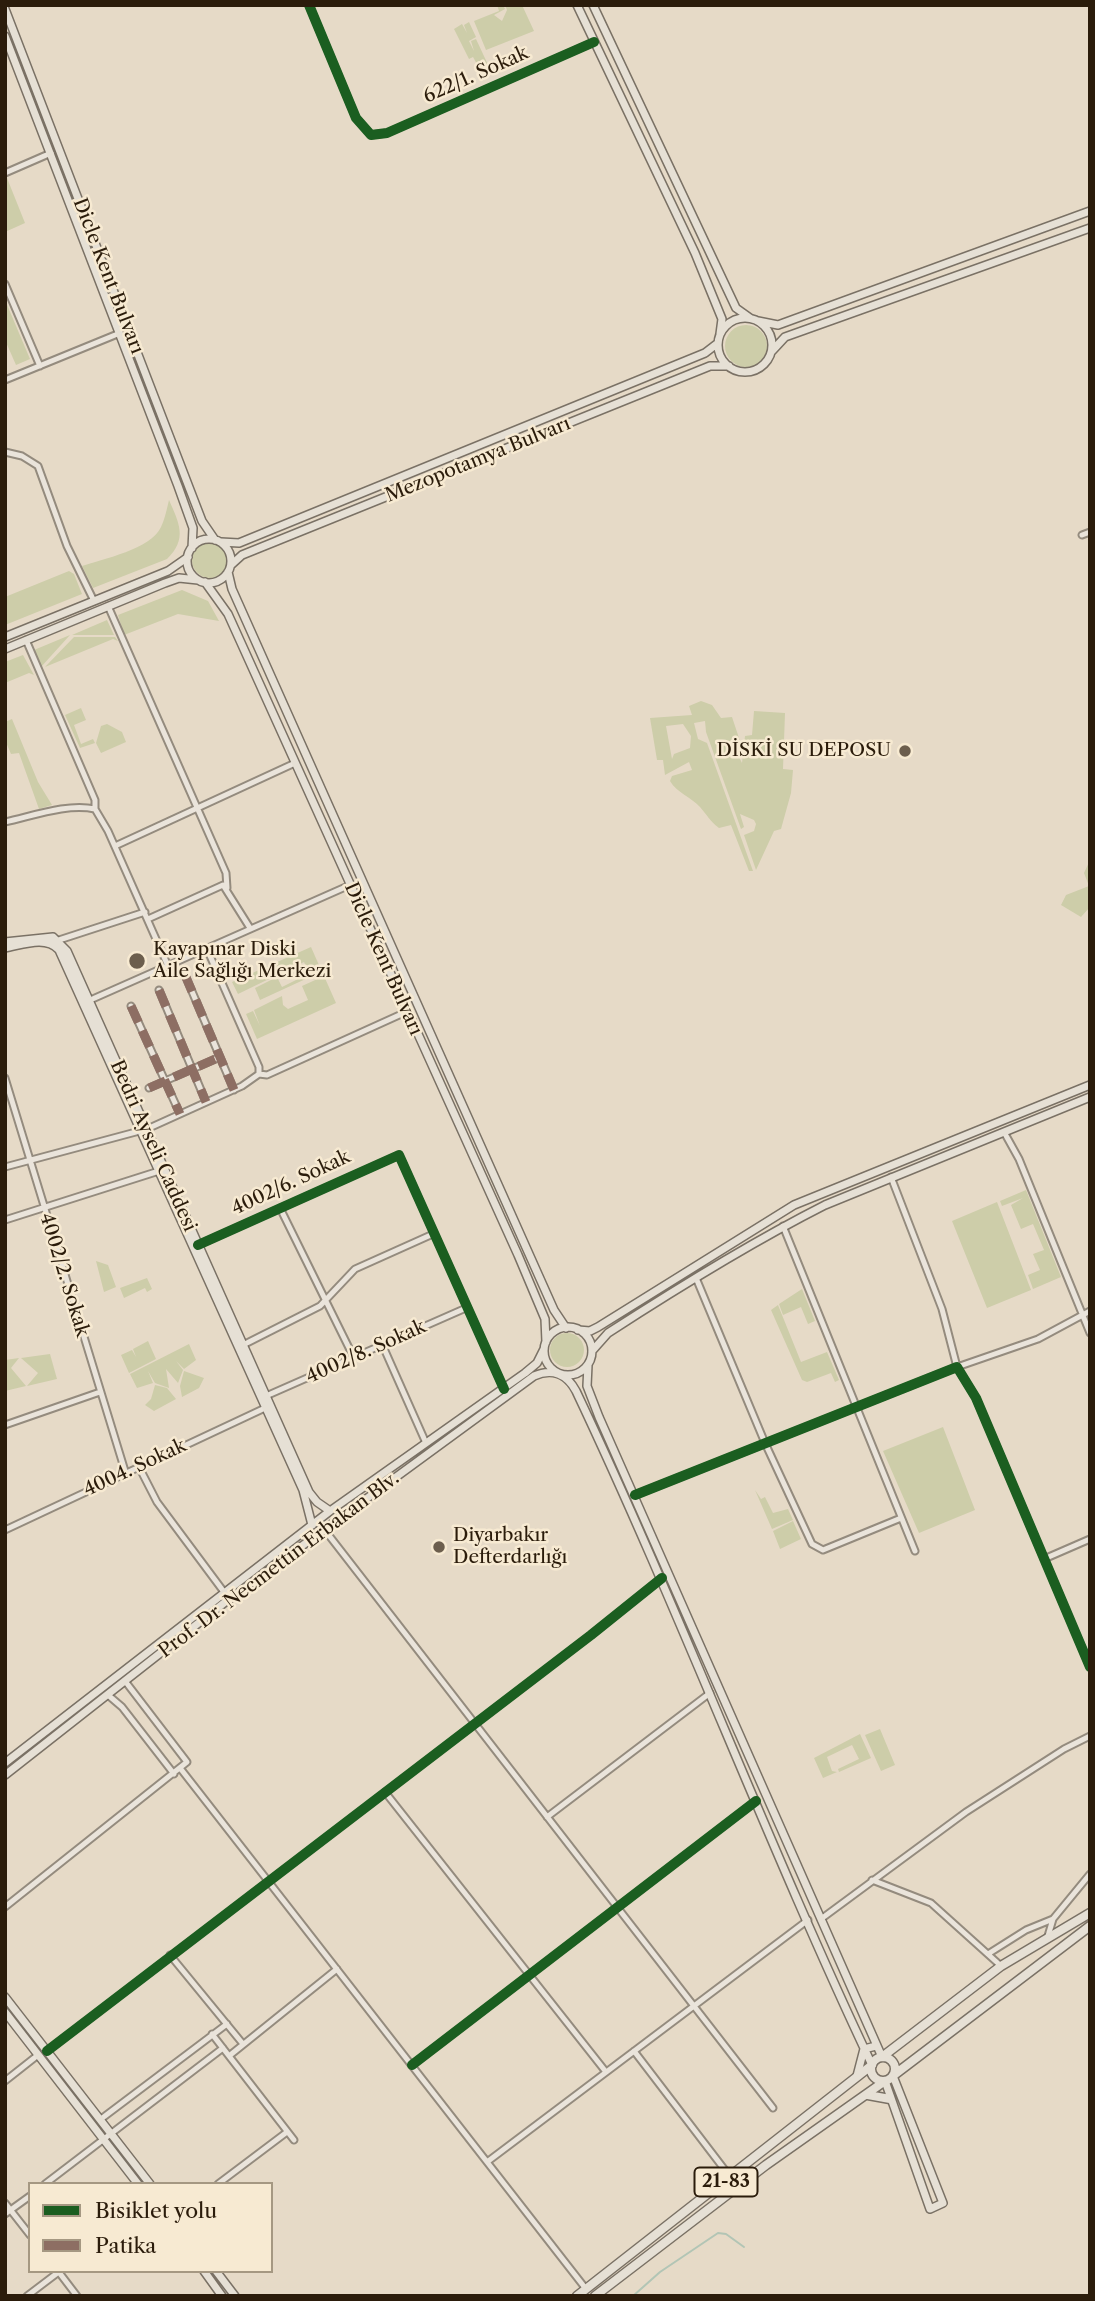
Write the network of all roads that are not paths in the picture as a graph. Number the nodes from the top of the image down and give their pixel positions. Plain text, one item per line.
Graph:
1 (309, 5) edge
2 (576, 5) edge
3 (593, 5) edge
4 (5, 9) edge
5 (5, 36) edge
6 (594, 42) junction
7 (51, 153) junction
8 (5, 173) edge
9 (1090, 211) edge
10 (1090, 228) edge
11 (5, 285) edge
12 (750, 318) junction
13 (758, 321) junction
14 (120, 333) junction
15 (719, 339) junction
16 (772, 351) junction
17 (40, 366) junction
18 (729, 366) junction
19 (5, 380) edge
20 (5, 452) edge
21 (1090, 532) edge
22 (1082, 535) dead end
23 (218, 541) junction
24 (192, 548) junction
25 (188, 557) junction
26 (230, 569) junction
27 (202, 581) junction
28 (94, 601) junction
29 (108, 607) junction
30 (5, 637) edge
31 (26, 640) junction
32 (5, 649) edge
33 (295, 764) junction
34 (95, 809) junction
35 (197, 809) junction
36 (5, 822) edge
37 (115, 846) junction
38 (350, 885) junction
39 (227, 888) junction
40 (145, 912) junction
41 (148, 919) junction
42 (250, 928) junction
43 (59, 940) junction
44 (5, 942) edge
45 (5, 948) edge
46 (207, 948) junction
47 (168, 966) junction
48 (185, 975) dead end
49 (159, 990) dead end
50 (88, 1001) junction
51 (131, 1006) dead end
52 (406, 1012) junction
53 (220, 1057) junction
54 (192, 1069) junction
55 (259, 1074) junction
56 (5, 1078) edge
57 (165, 1081) junction
58 (1090, 1086) edge
59 (149, 1088) dead end
60 (234, 1090) junction
61 (1090, 1097) edge
62 (206, 1102) junction
63 (180, 1114) junction
64 (143, 1130) junction
65 (1004, 1132) junction
66 (30, 1162) junction
67 (5, 1167) edge
68 (159, 1171) junction
69 (891, 1177) junction
70 (43, 1208) junction
71 (280, 1208) junction
72 (5, 1220) edge
73 (783, 1226) junction
74 (433, 1234) junction
75 (198, 1245) junction
76 (696, 1278) junction
77 (326, 1301) junction
78 (466, 1308) junction
79 (1090, 1311) edge
80 (1082, 1314) junction
81 (566, 1328) junction
82 (578, 1330) junction
83 (1090, 1333) edge
84 (382, 1344) junction
85 (243, 1345) junction
86 (545, 1345) junction
87 (592, 1352) junction
88 (353, 1356) junction
89 (588, 1365) junction
90 (957, 1367) junction
91 (561, 1374) junction
92 (504, 1389) junction
93 (100, 1392) junction
94 (266, 1396) junction
95 (855, 1406) junction
96 (265, 1408) junction
97 (5, 1425) edge
98 (426, 1443) junction
99 (765, 1443) junction
100 (138, 1465) junction
101 (125, 1471) junction
102 (635, 1496) junction
103 (330, 1511) junction
104 (901, 1518) junction
105 (313, 1525) junction
106 (324, 1529) junction
107 (5, 1530) edge
108 (1090, 1539) edge
109 (915, 1551) dead end
110 (1044, 1559) junction
111 (662, 1577) junction
112 (224, 1592) junction
113 (1090, 1667) edge
114 (125, 1681) junction
115 (710, 1693) junction
116 (108, 1695) junction
117 (476, 1723) junction
118 (1090, 1737) edge
119 (5, 1763) edge
120 (180, 1768) junction
121 (174, 1774) junction
122 (5, 1775) edge
123 (385, 1792) junction
124 (756, 1801) junction
125 (547, 1817) junction
126 (1090, 1874) edge
127 (872, 1880) junction
128 (268, 1881) junction
129 (5, 1907) edge
130 (617, 1908) junction
131 (1090, 1913) edge
132 (1053, 1919) junction
133 (808, 1920) junction
134 (820, 1920) junction
135 (1090, 1926) edge
136 (1048, 1936) junction
137 (988, 1954) junction
138 (170, 1955) junction
139 (1001, 1966) junction
140 (337, 1969) junction
141 (531, 1975) junction
142 (5, 1997) edge
143 (694, 2005) junction
144 (5, 2012) edge
145 (227, 2024) junction
146 (212, 2034) junction
147 (243, 2044) junction
148 (876, 2046) junction
149 (223, 2048) junction
150 (864, 2049) junction
151 (47, 2050) junction
152 (634, 2051) junction
153 (38, 2055) junction
154 (229, 2056) junction
155 (882, 2057) junction
156 (412, 2065) junction
157 (872, 2066) junction
158 (606, 2072) junction
159 (858, 2076) junction
160 (894, 2076) junction
161 (5, 2081) edge
162 (885, 2081) junction
163 (868, 2095) junction
164 (890, 2099) junction
165 (773, 2108) dead end
166 (101, 2119) junction
167 (111, 2132) junction
168 (287, 2132) junction
169 (103, 2138) junction
170 (294, 2140) dead end
171 (487, 2162) junction
172 (731, 2178) junction
173 (48, 2182) edge
174 (136, 2182) edge
175 (148, 2182) edge
176 (221, 2182) edge
177 (28, 2197) edge
178 (5, 2203) edge
179 (8, 2212) edge
180 (28, 2233) edge
181 (58, 2273) edge
182 (60, 2273) edge
183 (205, 2273) edge
184 (218, 2273) edge
185 (586, 2289) junction
186 (27, 2296) edge
187 (77, 2296) edge
188 (222, 2296) edge
189 (235, 2296) edge
190 (577, 2296) edge
191 (595, 2296) edge

1 - 6 street, 622/1. Sokak
2 - 6 main road
3 - 12 main road
4 - 23 main road, Dicle Kent Bulvarı
5 - 7 main road, Dicle Kent Bulvarı
6 - 15 main road
7 - 8 street
7 - 14 main road, Dicle Kent Bulvarı
9 - 13 main road
10 - 16 main road
11 - 17 street
12 - 13 main road
12 - 15 main road
13 - 16 main road
14 - 17 street
14 - 24 main road, Dicle Kent Bulvarı
15 - 18 main road
15 - 23 main road, Mezopotamya Bulvarı
16 - 18 main road
17 - 19 street
18 - 26 main road, Mezopotamya Bulvarı
20 - 28 street
21 - 22 street
23 - 24 main road
23 - 26 main road
24 - 25 main road
25 - 27 main road
25 - 28 main road
26 - 27 main road
26 - 81 main road, Dicle Kent Bulvarı
27 - 29 main road
27 - 33 main road, Dicle Kent Bulvarı
28 - 30 main road
29 - 31 main road
29 - 35 street
31 - 32 main road
31 - 34 street
33 - 35 street
33 - 38 main road, Dicle Kent Bulvarı
34 - 36 street
34 - 37 street
35 - 37 street
35 - 39 street
37 - 40 street
38 - 42 street
38 - 52 main road, Dicle Kent Bulvarı
39 - 41 street
39 - 42 street
40 - 41 street
40 - 43 street
41 - 47 street
42 - 46 street
43 - 44 main road
43 - 50 main road, Bedri Ayseli Caddesi
45 - 64 main road, Bedri Ayseli Caddesi
46 - 47 street
46 - 55 street
47 - 50 street
48 - 53 street
49 - 54 street
50 - 64 main road, Bedri Ayseli Caddesi
51 - 57 street
52 - 55 street
52 - 86 main road, Dicle Kent Bulvarı
53 - 54 street
53 - 60 street
54 - 57 street
54 - 62 street
55 - 60 street
56 - 66 street, 4002/2. Sokak
57 - 59 street
57 - 63 street
58 - 82 main road
60 - 62 street
61 - 65 main road
62 - 63 street
63 - 64 street
64 - 66 street
64 - 68 main road, Bedri Ayseli Caddesi
64 - 75 main road, Bedri Ayseli Caddesi
65 - 69 main road
65 - 80 street
66 - 67 street
66 - 70 street, 4002/2. Sokak
68 - 70 street
68 - 96 main road, Bedri Ayseli Caddesi
69 - 73 main road
69 - 90 street
70 - 72 street
70 - 93 street, 4002/2. Sokak
71 - 74 street, 4002/6. Sokak
71 - 75 street, 4002/6. Sokak
71 - 77 street
73 - 76 main road
73 - 95 street
74 - 77 street
74 - 78 street
75 - 85 main road, Bedri Ayseli Caddesi
76 - 87 main road
76 - 99 street
77 - 85 street
77 - 88 street
78 - 84 street, 4002/8. Sokak
78 - 92 street
79 - 80 street
80 - 83 street
80 - 90 street
81 - 82 main road
81 - 86 main road
82 - 87 main road
84 - 88 street, 4002/8. Sokak
84 - 98 street
85 - 94 main road, Bedri Ayseli Caddesi
86 - 91 main road
86 - 92 main road, Prof. Dr. Necmettin Erbakan Blv.
87 - 89 main road
88 - 94 street, 4002/8. Sokak
89 - 91 main road
89 - 102 main road
90 - 95 street
90 - 110 street
91 - 106 main road, Prof. Dr. Necmettin Erbakan Blv.
91 - 111 main road
92 - 98 main road, Prof. Dr. Necmettin Erbakan Blv.
93 - 97 street
93 - 101 street, 4002/2. Sokak
94 - 103 main road, Bedri Ayseli Caddesi
95 - 99 street
95 - 104 street
96 - 100 street, 4004. Sokak
96 - 105 main road, Bedri Ayseli Caddesi
98 - 103 main road, Prof. Dr. Necmettin Erbakan Blv.
99 - 102 street
99 - 104 street
100 - 101 street, 4004. Sokak
100 - 112 street
101 - 107 street, 4004. Sokak
102 - 134 main road
103 - 105 main road, Prof. Dr. Necmettin Erbakan Blv.
104 - 109 street
105 - 112 main road, Prof. Dr. Necmettin Erbakan Blv.
106 - 114 main road, Prof. Dr. Necmettin Erbakan Blv.
106 - 117 street
108 - 110 street
110 - 113 street
111 - 115 main road
111 - 117 street
112 - 119 main road, Prof. Dr. Necmettin Erbakan Blv.
114 - 116 main road, Prof. Dr. Necmettin Erbakan Blv.
114 - 120 street
115 - 124 main road
115 - 125 street
116 - 121 street
116 - 122 main road, Prof. Dr. Necmettin Erbakan Blv.
117 - 123 street
117 - 125 street
118 - 127 street
120 - 121 street
120 - 128 street
121 - 129 street
123 - 128 street
123 - 141 street
124 - 130 street
124 - 133 main road
125 - 130 street
126 - 132 street
127 - 134 street
127 - 137 street
128 - 138 street
128 - 140 street
130 - 141 street
130 - 143 street
131 - 136 highway
132 - 136 street
132 - 137 street
133 - 143 street
133 - 150 main road
134 - 148 main road
135 - 160 highway
136 - 139 highway
137 - 139 street
138 - 145 street
138 - 151 street
139 - 155 highway
140 - 147 street
140 - 156 street
141 - 156 street
141 - 158 street
142 - 151 main road
143 - 152 street
143 - 165 street
144 - 153 main road
145 - 146 street
145 - 147 street
146 - 149 street
146 - 166 street
147 - 154 street
148 - 150 main road
148 - 155 main road
149 - 154 street
149 - 167 street
150 - 157 main road
150 - 159 main road
151 - 166 main road
152 - 158 street
152 - 172 street
153 - 161 street
153 - 169 main road
154 - 168 street
155 - 157 highway
155 - 160 highway
156 - 171 street
157 - 159 highway, 21-83
157 - 162 highway
158 - 171 street
159 - 172 highway, 21-83
160 - 162 highway
160 - 164 main road
162 - 163 highway, 21-83
162 - 164 main road
163 - 164 highway
163 - 191 highway, 21-83
166 - 167 main road
167 - 169 street
167 - 175 main road
168 - 170 street
168 - 176 street
169 - 173 street
169 - 174 main road
171 - 185 street
172 - 185 highway, 21-83
177 - 179 street
178 - 179 street
179 - 180 street
181 - 186 street
182 - 187 street
183 - 188 main road
184 - 189 main road
185 - 190 highway, 21-83

